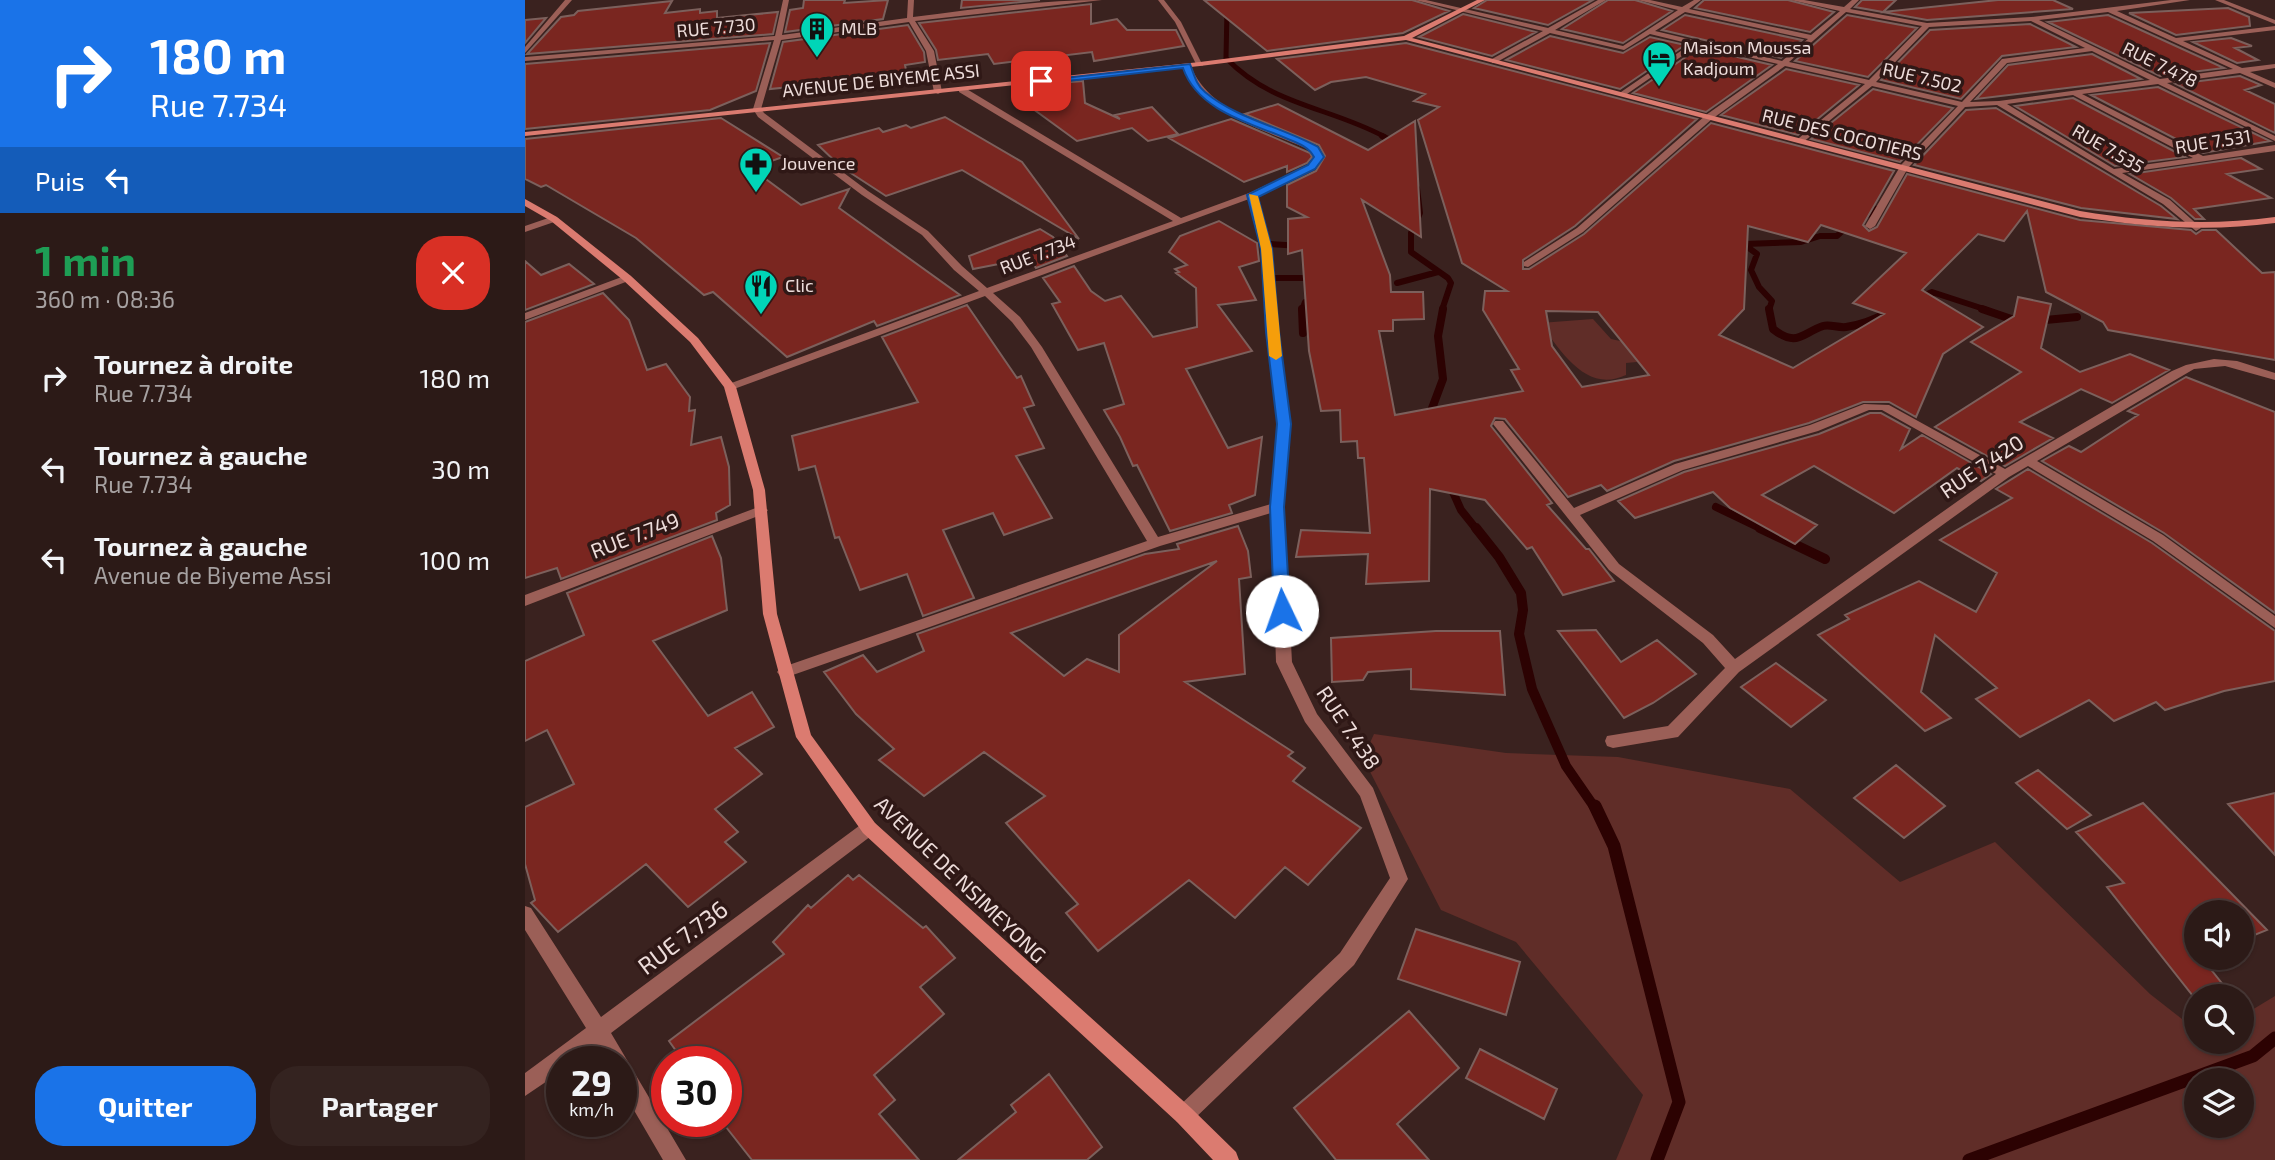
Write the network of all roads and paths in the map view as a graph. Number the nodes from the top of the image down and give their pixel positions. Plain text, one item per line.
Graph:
1 (569, 0) edge
2 (786, 0) edge
3 (911, 0) edge
4 (1099, 0) edge
5 (1161, 0) edge
6 (1419, 0) edge
7 (1482, 0) edge
8 (1603, 0) edge
9 (1641, 0) edge
10 (1698, 0) edge
11 (1794, 0) edge
12 (1856, 0) edge
13 (2187, 0) edge
14 (2218, 0) edge
15 (1684, 9) junction
16 (1462, 10) junction
17 (1844, 10) junction
18 (2109, 10) junction
19 (910, 19) junction
20 (2031, 19) junction
21 (2275, 22) edge
22 (1927, 25) junction
23 (2275, 28) edge
24 (1549, 30) junction
25 (1649, 32) junction
26 (778, 38) junction
27 (1406, 38) junction
28 (1814, 38) junction
29 (2173, 40) junction
30 (1697, 43) junction
31 (2092, 49) junction
32 (525, 51) edge
33 (525, 59) edge
34 (1495, 61) junction
35 (1784, 63) junction
36 (1200, 64) junction
37 (1187, 66) junction
38 (2275, 66) edge
39 (2243, 71) junction
40 (2157, 81) junction
41 (1871, 83) junction
42 (2275, 86) edge
43 (961, 90) junction
44 (938, 92) junction
45 (2074, 93) junction
46 (1623, 94) junction
47 (1999, 103) junction
48 (1966, 105) junction
49 (757, 109) junction
50 (1709, 117) junction
51 (525, 134) edge
52 (2275, 139) edge
53 (1803, 140) junction
54 (2275, 148) edge
55 (2202, 159) junction
56 (1904, 167) junction
57 (2113, 172) junction
58 (1252, 195) junction
59 (525, 202) edge
60 (554, 219) junction
61 (2275, 219) edge
62 (1179, 220) junction
63 (1870, 226) dead end
64 (2196, 228) junction
65 (525, 229) edge
66 (1528, 264) dead end
67 (627, 278) junction
68 (986, 292) junction
69 (525, 317) edge
70 (2275, 377) edge
71 (730, 387) junction
72 (1499, 424) dead end
73 (2028, 461) junction
74 (2005, 474) junction
75 (1277, 507) junction
76 (761, 510) junction
77 (1571, 514) junction
78 (1155, 543) junction
79 (525, 601) edge
80 (2275, 623) edge
81 (1734, 668) junction
82 (786, 672) junction
83 (1613, 741) dead end
84 (869, 828) junction
85 (525, 914) edge
86 (600, 1032) junction
87 (608, 1046) edge
88 (525, 1086) edge
89 (637, 1095) edge
90 (1184, 1115) junction
91 (675, 1160) edge
92 (1228, 1160) edge

1 - 32 street
2 - 26 street
3 - 19 street
4 - 19 street, RUE 7.730
5 - 36 street
6 - 16 street
7 - 16 main road, AVENUE DE BIYEME ASSI
8 - 24 street
9 - 15 street
10 - 15 street
11 - 17 street
12 - 17 street
13 - 18 street
14 - 21 street
15 - 25 street
15 - 28 street
16 - 24 street
16 - 27 main road, AVENUE DE BIYEME ASSI
17 - 22 street
17 - 28 street
18 - 20 street
18 - 29 street
19 - 26 street, RUE 7.730
19 - 44 street
20 - 22 street
20 - 31 street, RUE 7.478
22 - 41 street
23 - 29 street
24 - 25 street
24 - 34 street
25 - 30 street, RUE 7.502
26 - 33 street, RUE 7.730
26 - 49 street
27 - 34 main road, RUE DES COCOTIERS
27 - 36 main road, AVENUE DE BIYEME ASSI
28 - 35 street
29 - 39 street
30 - 35 street, RUE 7.502
30 - 46 street
31 - 40 street, RUE 7.478
31 - 48 street
34 - 46 main road, RUE DES COCOTIERS
35 - 41 street, RUE 7.502
35 - 50 street
36 - 37 main road, AVENUE DE BIYEME ASSI
37 - 43 main road, AVENUE DE BIYEME ASSI
37 - 58 street, RUE 7.734
38 - 39 street, RUE 7.502
39 - 40 street, RUE 7.502
39 - 42 street
40 - 45 street, RUE 7.502
40 - 52 street, RUE 7.478
41 - 48 street, RUE 7.502
41 - 53 street
43 - 44 main road, AVENUE DE BIYEME ASSI
43 - 62 street
44 - 49 main road, AVENUE DE BIYEME ASSI
45 - 47 street, RUE 7.502
45 - 55 street
46 - 50 main road, RUE DES COCOTIERS
47 - 48 street, RUE 7.502
47 - 57 street, RUE 7.535
48 - 56 street
49 - 51 main road, AVENUE DE BIYEME ASSI
49 - 68 street, RUE 7.734
50 - 53 main road, RUE DES COCOTIERS
50 - 66 street
53 - 56 main road, RUE DES COCOTIERS
54 - 55 street, RUE 7.531
55 - 57 street, RUE 7.531
56 - 63 street
56 - 64 main road, RUE DES COCOTIERS
57 - 64 street, RUE 7.535
58 - 62 street, RUE 7.734
58 - 75 street, RUE 7.438
59 - 60 main road, AVENUE DE NSIMEYONG
60 - 65 street
60 - 67 main road, AVENUE DE NSIMEYONG
61 - 64 main road, RUE DES COCOTIERS
62 - 68 street, RUE 7.734
67 - 69 street
67 - 71 main road, AVENUE DE NSIMEYONG
68 - 71 street
68 - 78 street
70 - 73 street, RUE 7.420
71 - 76 main road, AVENUE DE NSIMEYONG
72 - 77 street
73 - 74 street, RUE 7.420
73 - 80 street
74 - 77 street
74 - 81 street, RUE 7.420
75 - 78 street
75 - 90 street, RUE 7.438
76 - 79 street, RUE 7.749
76 - 82 main road, AVENUE DE NSIMEYONG
77 - 81 street
78 - 82 street
81 - 83 street, RUE 7.420
82 - 84 main road, AVENUE DE NSIMEYONG
84 - 86 street, RUE 7.736
84 - 90 main road, AVENUE DE NSIMEYONG
85 - 86 street
86 - 87 street
86 - 88 street, RUE 7.736
89 - 91 street
90 - 92 main road, AVENUE DE NSIMEYONG

